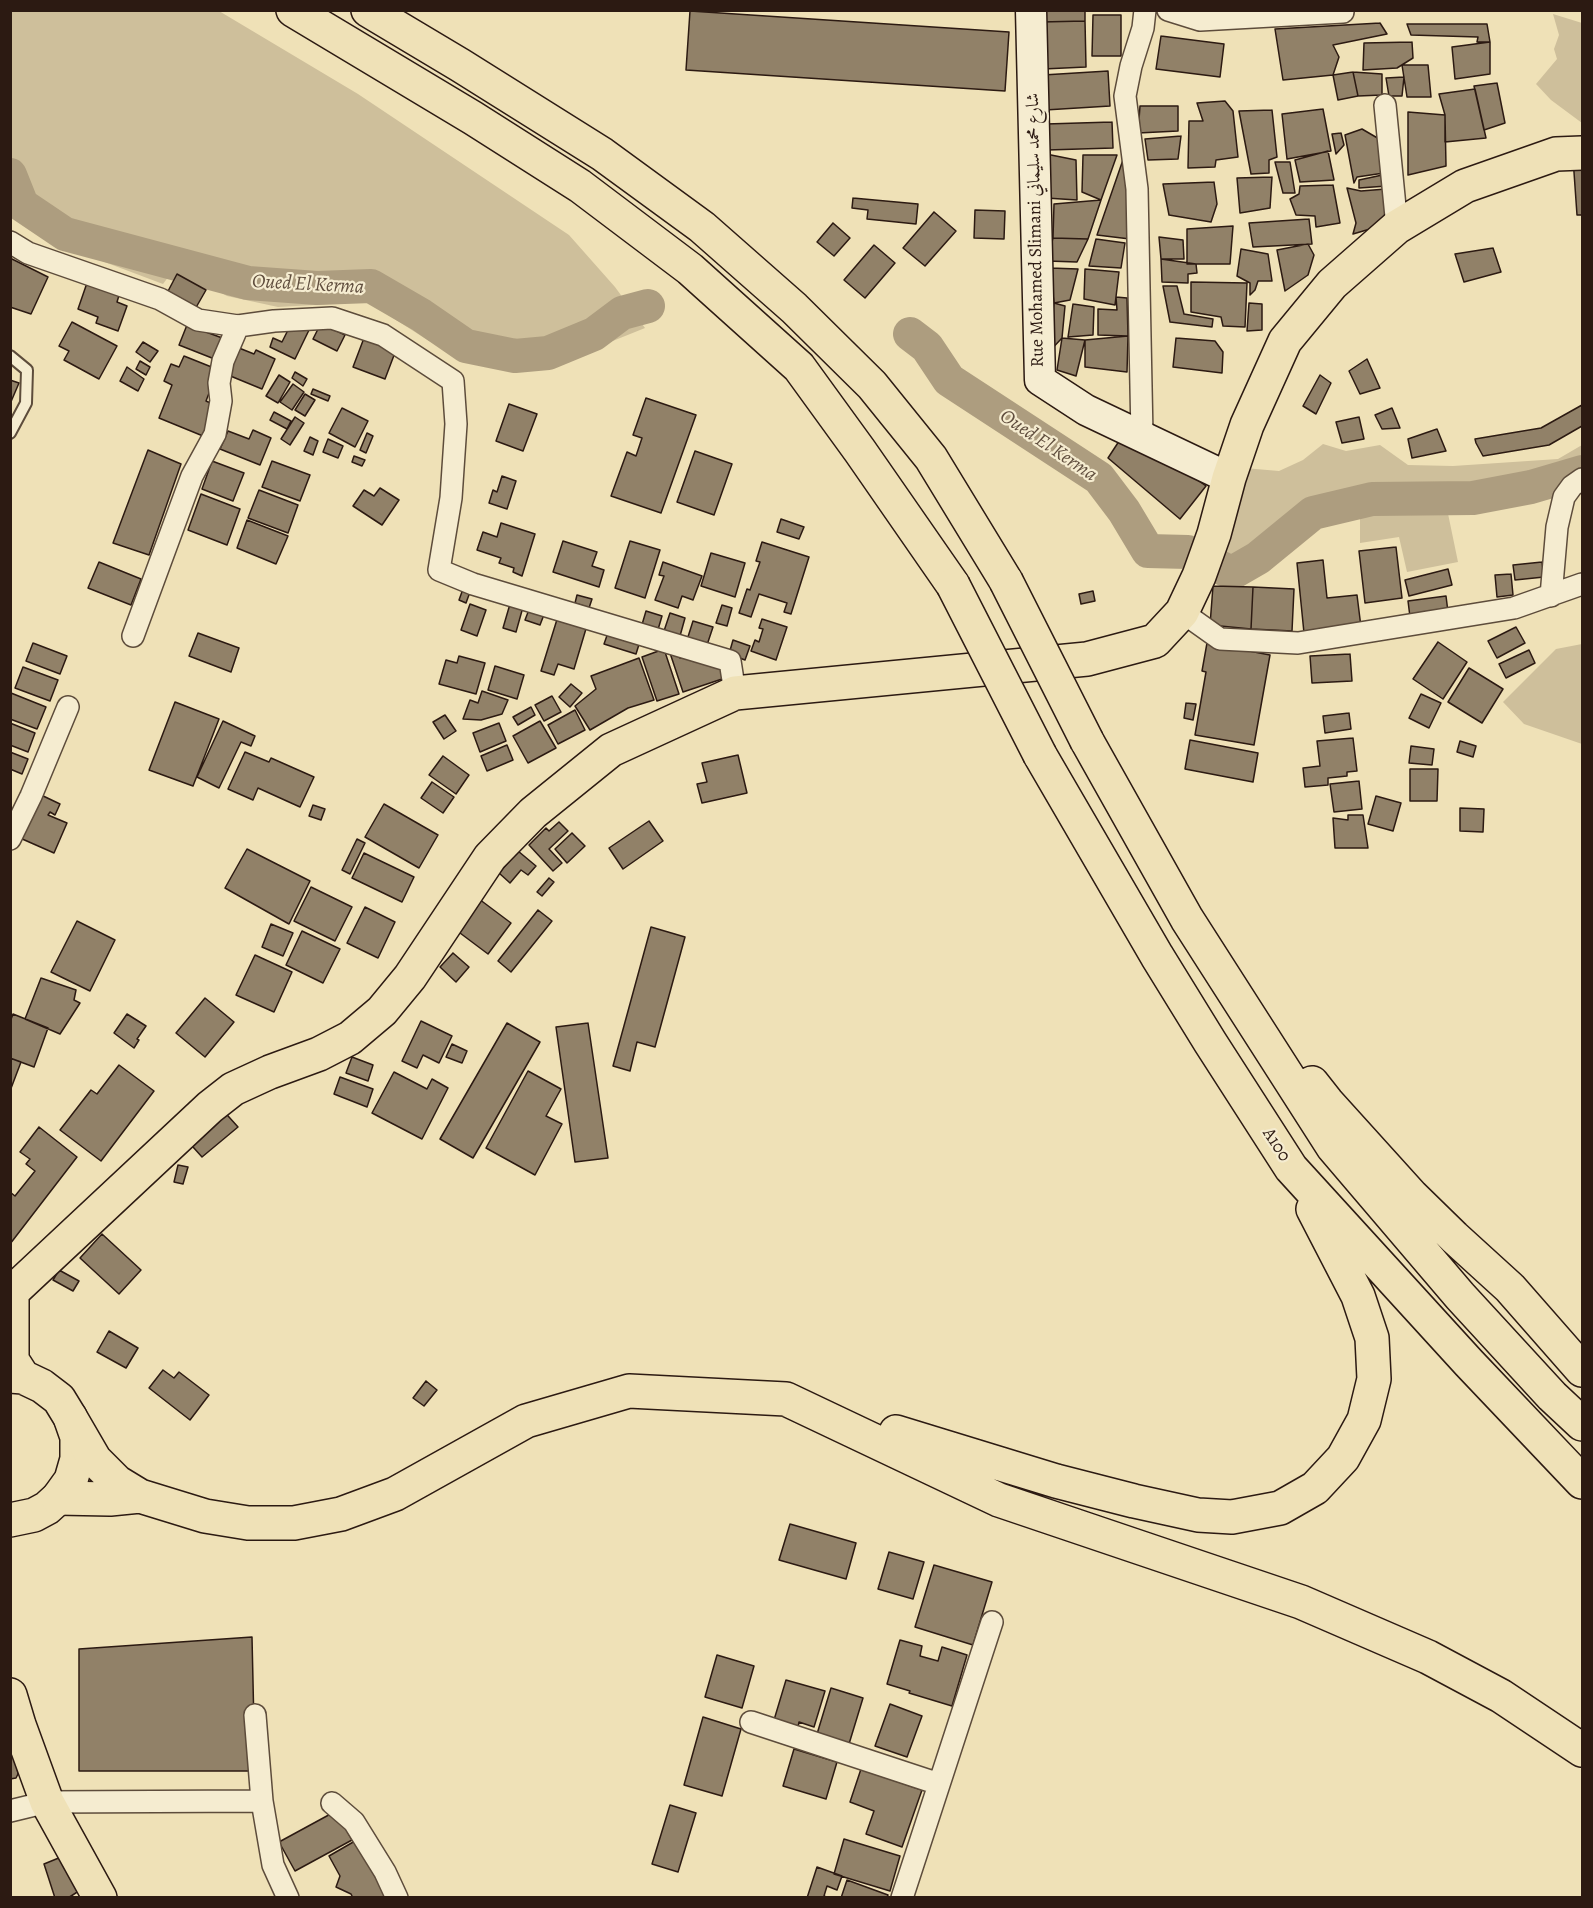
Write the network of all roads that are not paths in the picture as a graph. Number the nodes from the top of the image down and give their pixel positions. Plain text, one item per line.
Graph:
1 (293, 10) edge
2 (368, 10) edge
3 (1031, 10) edge
4 (1145, 10) edge
5 (1168, 10) edge
6 (1343, 10) edge
7 (1385, 105) dead end
8 (1582, 153) edge
9 (1397, 227) junction
10 (10, 242) edge
11 (238, 326) junction
12 (10, 356) edge
13 (10, 433) edge
14 (1142, 436) junction
15 (1229, 478) junction
16 (1582, 479) edge
17 (1582, 584) edge
18 (1551, 596) junction
19 (1182, 612) junction
20 (133, 636) dead end
21 (735, 693) junction
22 (68, 707) dead end
23 (10, 839) edge
24 (1187, 919) junction
25 (1291, 1168) junction
26 (11, 1294) edge
27 (1582, 1370) edge
28 (17, 1377) edge
29 (786, 1399) junction
30 (70, 1416) junction
31 (1582, 1424) edge
32 (1582, 1482) edge
33 (140, 1496) junction
34 (28, 1516) edge
35 (992, 1622) dead end
36 (13, 1715) edge
37 (255, 1715) dead end
38 (752, 1722) dead end
39 (1582, 1750) edge
40 (939, 1784) junction
41 (262, 1801) junction
42 (47, 1802) junction
43 (332, 1803) dead end
44 (12, 1812) edge
45 (100, 1898) edge
46 (288, 1898) edge
47 (397, 1898) edge
48 (902, 1898) edge

1 - 25 main road, A100 / A100, bridge
2 - 24 main road, bridge
3 - 14 street, Rue Mohamed Slimani شارع محمد سليماني
4 - 14 street
5 - 6 street
7 - 9 street
8 - 9 main road
9 - 15 main road
10 - 11 street
11 - 20 street
11 - 21 street
12 - 13 lane
14 - 15 street, Rue Mohamed Slimani شارع محمد سليماني
15 - 19 main road
16 - 18 street
17 - 18 street
18 - 19 street
19 - 21 main road
21 - 26 main road
22 - 23 street
24 - 27 main road
24 - 31 main road
25 - 29 main road
25 - 32 main road, A100 / A100
26 - 28 main road
28 - 30 main road
29 - 33 main road
29 - 39 main road
30 - 33 main road
30 - 34 main road
33 - 34 main road
35 - 40 street
36 - 42 main road
37 - 41 street
38 - 40 street
40 - 48 street
41 - 42 street
41 - 46 street
42 - 44 street
42 - 45 main road
43 - 47 street

